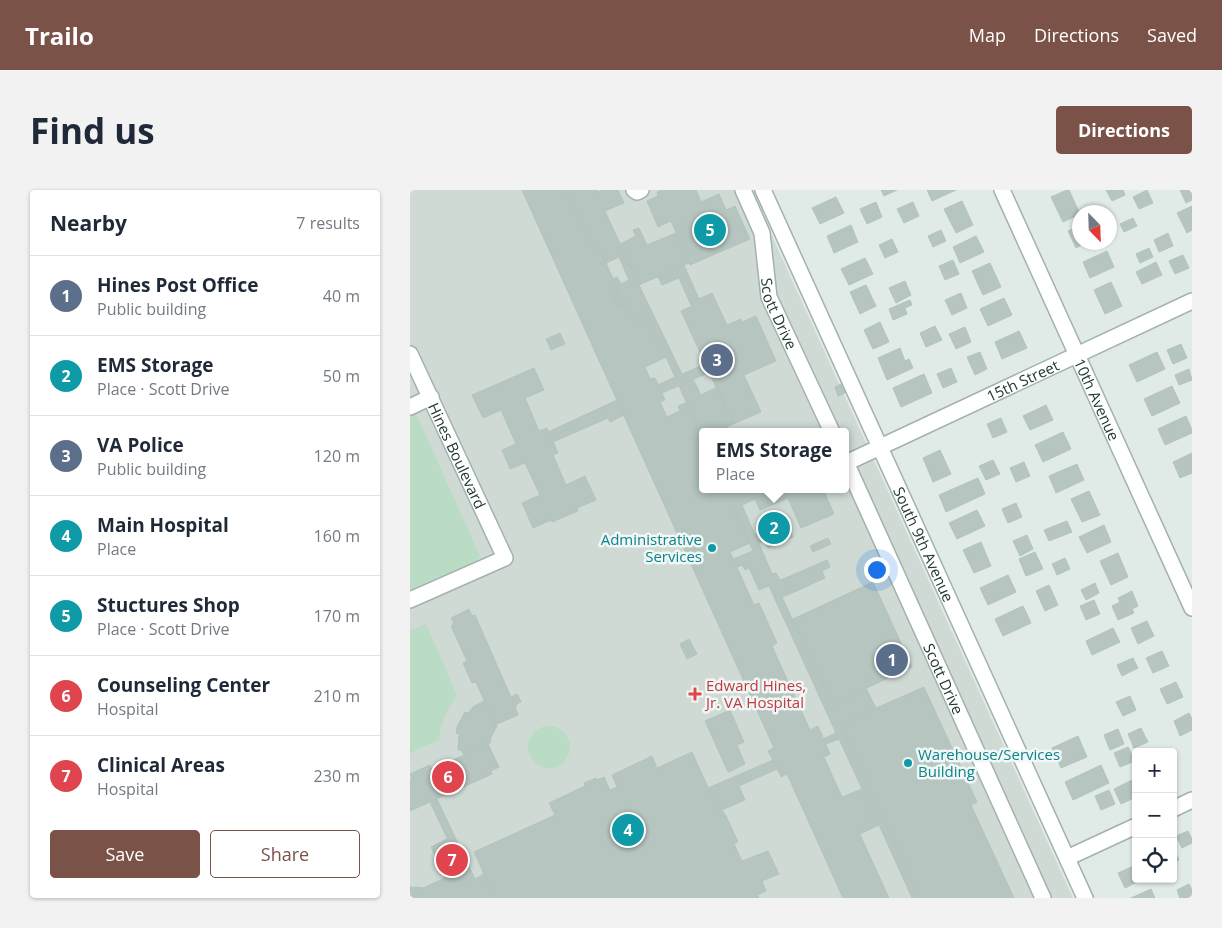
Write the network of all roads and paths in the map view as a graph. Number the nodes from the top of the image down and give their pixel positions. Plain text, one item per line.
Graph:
1 (634, 190) edge
2 (641, 190) edge
3 (743, 190) edge
4 (763, 190) edge
5 (1002, 190) edge
6 (1192, 301) edge
7 (410, 354) edge
8 (1076, 354) junction
9 (431, 397) junction
10 (410, 407) edge
11 (830, 428) edge
12 (880, 447) junction
13 (849, 461) edge
14 (849, 469) edge
15 (410, 600) edge
16 (1192, 608) edge
17 (1192, 800) edge
18 (1177, 807) edge
19 (1132, 828) edge
20 (1067, 858) junction
21 (1043, 898) edge
22 (1085, 898) edge

1 - 2 street
3 - 11 street, Scott Drive
4 - 12 street, South 9th Avenue
5 - 8 street, 10th Avenue
6 - 8 street, 15th Street
7 - 9 street, Hines Boulevard
8 - 12 street, 15th Street
8 - 16 street, 10th Avenue
9 - 10 street
9 - 15 street, Hines Boulevard
12 - 13 street, 15th Street
12 - 20 street, South 9th Avenue
14 - 21 street, Scott Drive
17 - 18 street
19 - 20 street
20 - 22 street, South 9th Avenue

